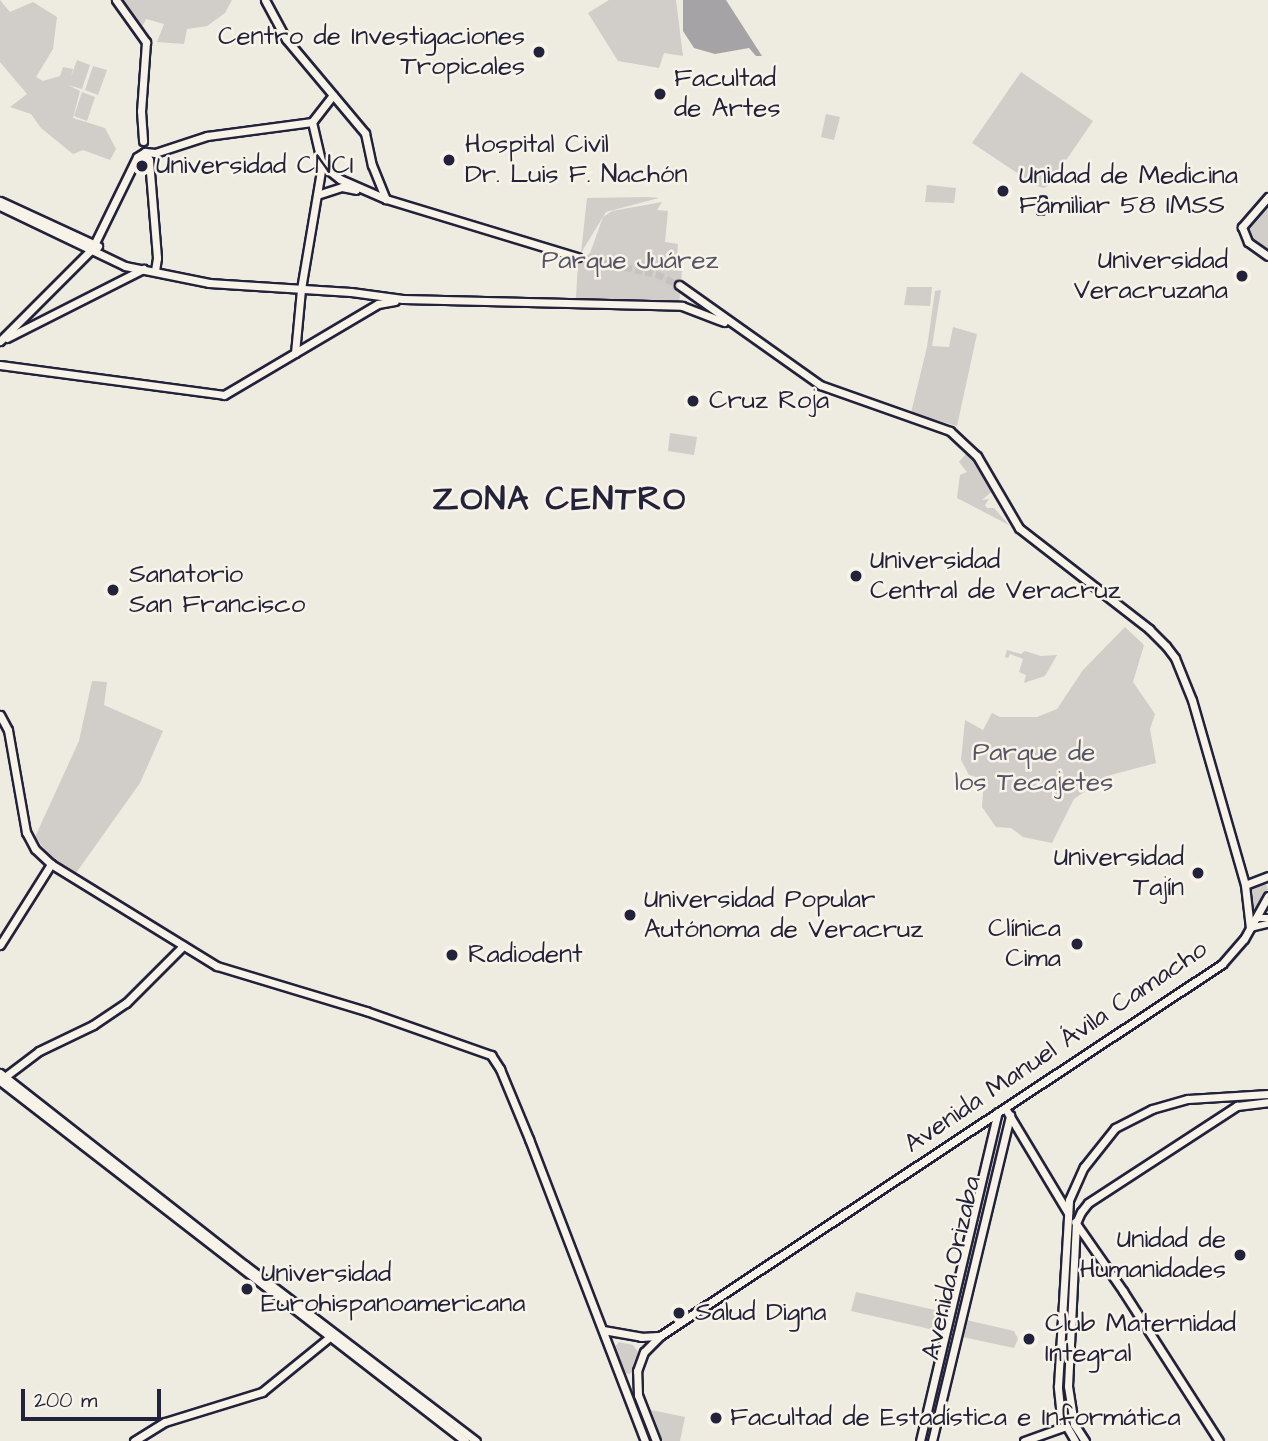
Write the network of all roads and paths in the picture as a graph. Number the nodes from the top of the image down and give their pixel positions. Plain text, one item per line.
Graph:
1 (116, 0) edge
2 (265, 0) edge
3 (333, 95) junction
4 (312, 122) junction
5 (143, 141) joint
6 (145, 152) junction
7 (322, 165) junction
8 (371, 193) junction
9 (317, 195) junction
10 (1268, 197) edge
11 (386, 199) junction
12 (1043, 200) dead end
13 (0, 201) edge
14 (0, 206) edge
15 (1041, 211) dead end
16 (94, 247) junction
17 (1268, 256) edge
18 (581, 257) tunnel mouth
19 (144, 268) junction
20 (155, 270) junction
21 (682, 286) tunnel mouth
22 (301, 289) junction
23 (403, 299) junction
24 (734, 326) junction
25 (0, 341) edge
26 (295, 353) junction
27 (0, 365) edge
28 (0, 715) edge
29 (51, 864) junction
30 (1266, 879) edge
31 (1245, 885) junction
32 (1268, 896) edge
33 (1257, 918) junction
34 (1268, 918) edge
35 (1268, 924) edge
36 (1250, 928) junction
37 (0, 945) edge
38 (183, 946) junction
39 (1, 1078) edge
40 (1268, 1094) edge
41 (1268, 1102) edge
42 (1005, 1108) junction
43 (1010, 1116) junction
44 (994, 1129) junction
45 (1006, 1133) junction
46 (1068, 1212) junction
47 (1076, 1223) junction
48 (277, 1291) junction
49 (597, 1312) junction
50 (603, 1331) junction
51 (623, 1335) junction
52 (331, 1336) junction
53 (633, 1336) junction
54 (660, 1336) junction
55 (611, 1349) junction
56 (644, 1352) junction
57 (637, 1371) junction
58 (621, 1377) junction
59 (926, 1412) junction
60 (937, 1416) junction
61 (1074, 1424) junction
62 (1065, 1427) junction
63 (134, 1441) edge
64 (466, 1441) edge
65 (476, 1441) edge
66 (645, 1441) edge
67 (656, 1441) edge
68 (920, 1441) edge
69 (932, 1441) edge
70 (1024, 1441) edge
71 (1074, 1441) edge
72 (1085, 1441) edge
73 (1219, 1441) edge

1 - 5 main road
2 - 3 main road
3 - 4 main road
3 - 11 main road
4 - 6 main road
4 - 7 main road
5 - 6 street
6 - 16 main road
6 - 20 main road
7 - 8 main road
7 - 9 main road
8 - 9 main road
8 - 11 main road
9 - 22 main road
10 - 17 main road
11 - 18 main road
12 - 15 street
13 - 16 main road
14 - 16 main road
16 - 19 main road
16 - 25 main road
19 - 20 main road
19 - 25 main road
20 - 22 main road
21 - 24 main road
22 - 23 main road
22 - 26 main road
23 - 24 main road
23 - 26 main road
24 - 31 main road
26 - 27 main road
28 - 29 main road
29 - 37 main road
29 - 38 main road
30 - 31 main road
31 - 36 main road
32 - 33 main road, Avenida Manuel Ávila Camacho
33 - 34 street
33 - 36 main road, Avenida Manuel Ávila Camacho
35 - 36 street
36 - 42 main road, Avenida Manuel Ávila Camacho
38 - 39 main road
38 - 49 main road
39 - 48 main road
40 - 46 main road
41 - 47 main road
42 - 43 main road, Avenida Orizaba
42 - 44 main road, Avenida Orizaba
42 - 54 main road, Avenida Manuel Ávila Camacho
43 - 45 main road, Avenida Orizaba
43 - 46 main road
44 - 45 main road
44 - 59 main road, Avenida Orizaba
45 - 60 main road, Avenida Orizaba
46 - 47 main road
46 - 62 main road
47 - 61 main road
47 - 73 main road
48 - 52 main road
48 - 65 main road
49 - 50 main road
49 - 51 main road
50 - 51 main road
50 - 55 main road
51 - 53 main road
51 - 55 main road
52 - 63 main road
52 - 64 main road
53 - 54 main road
53 - 56 main road
54 - 56 main road, Avenida Manuel Ávila Camacho
55 - 58 main road
56 - 57 main road
57 - 58 main road
57 - 67 main road
58 - 66 main road
59 - 60 street
59 - 68 main road, Avenida Orizaba
60 - 69 main road, Avenida Orizaba
61 - 62 main road
61 - 72 main road
62 - 70 main road
62 - 71 main road

